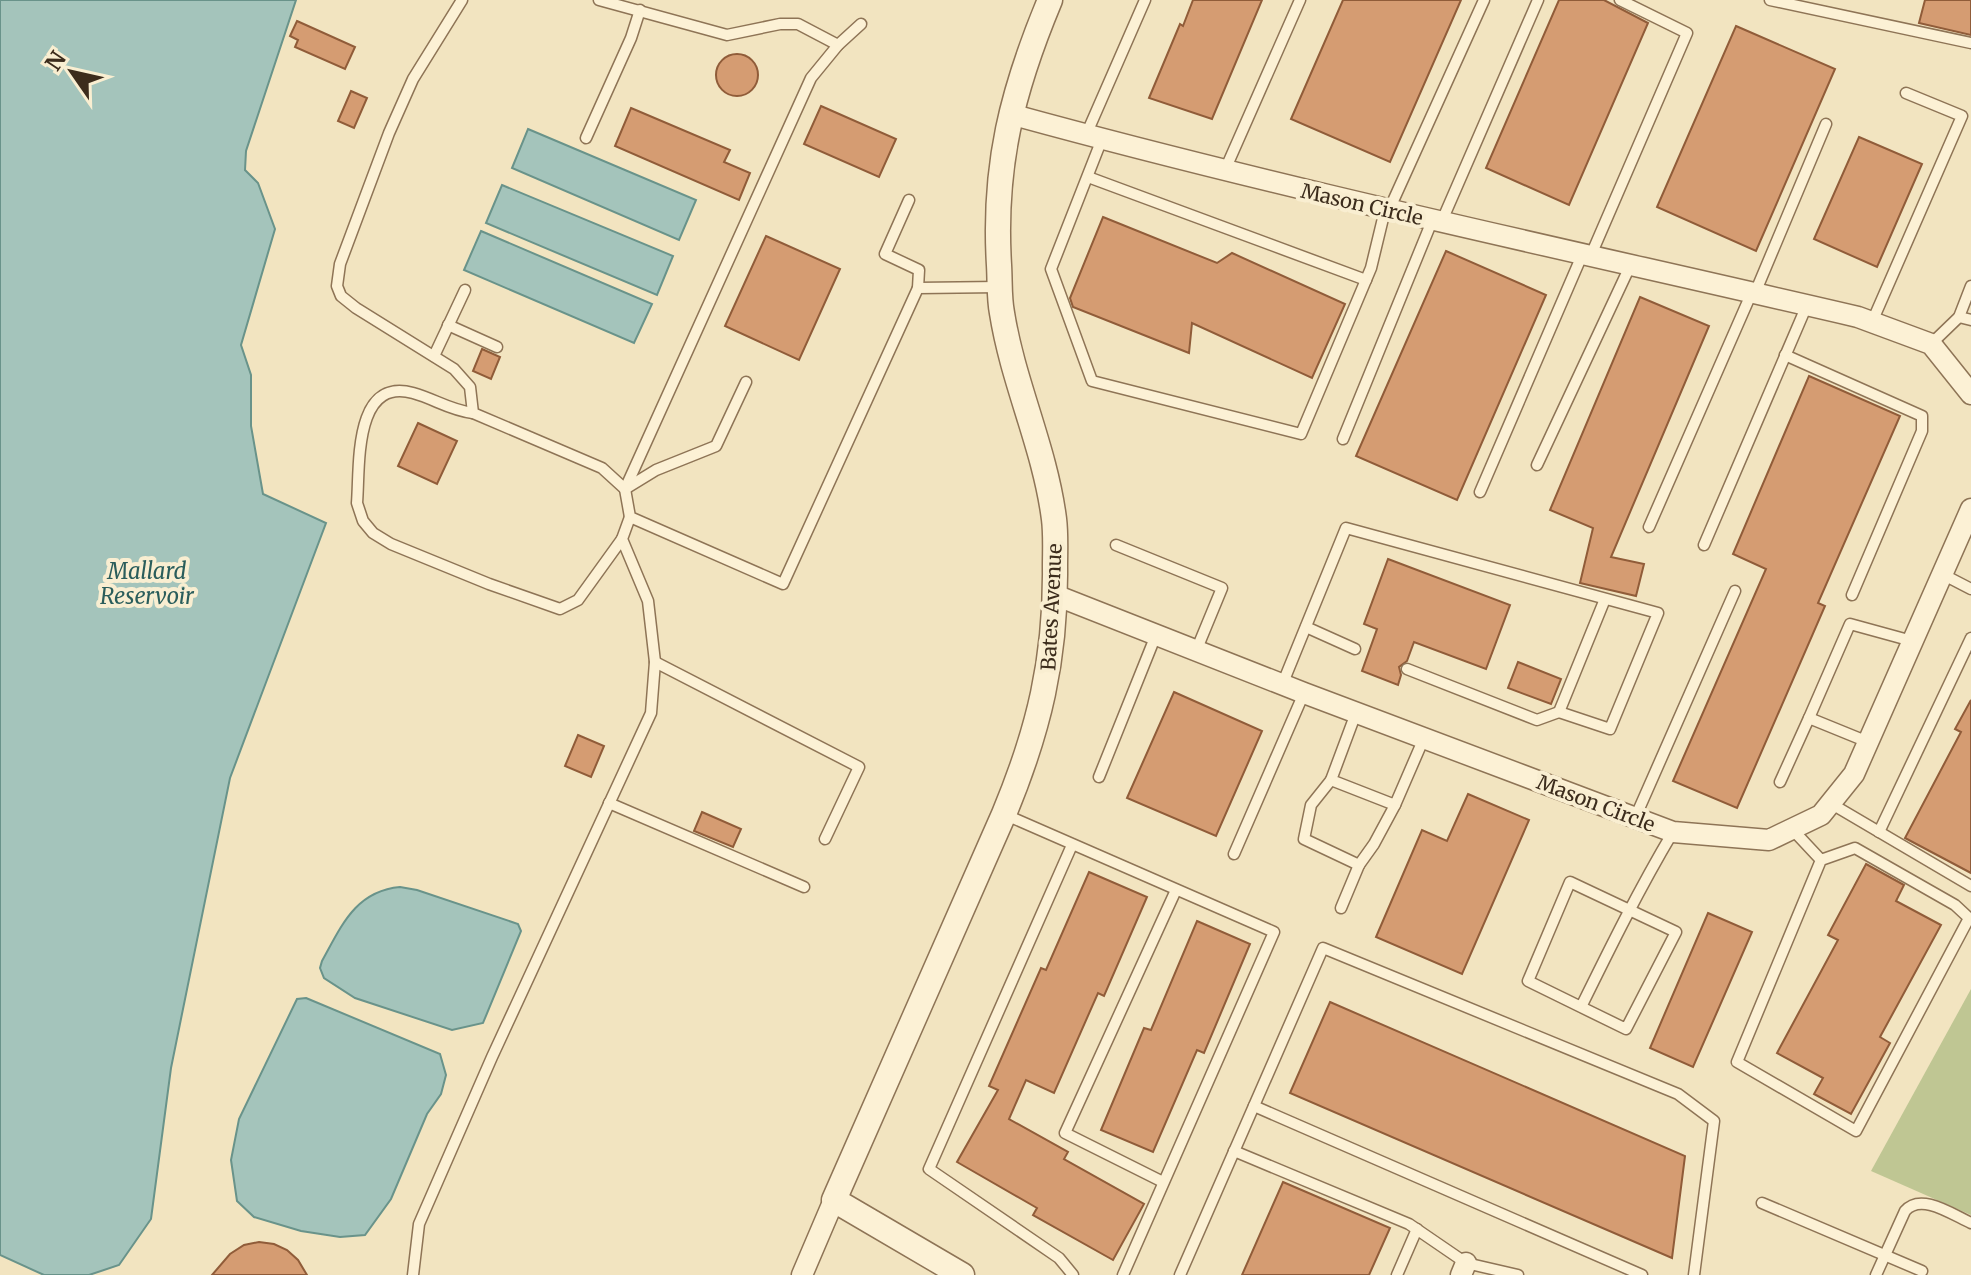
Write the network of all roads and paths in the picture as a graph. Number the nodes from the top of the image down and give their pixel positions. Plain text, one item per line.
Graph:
1 (462, 0) edge
2 (599, 0) edge
3 (1050, 0) edge
4 (1145, 0) edge
5 (1300, 0) edge
6 (1484, 0) edge
7 (1538, 0) edge
8 (1620, 0) edge
9 (1770, 0) edge
10 (640, 10) junction
11 (861, 24) dead end
12 (1971, 43) edge
13 (838, 45) junction
14 (1906, 93) dead end
15 (1010, 114) junction
16 (1826, 124) dead end
17 (1094, 137) junction
18 (586, 138) dead end
19 (1224, 172) junction
20 (1088, 177) junction
21 (909, 200) dead end
22 (1387, 211) junction
23 (1437, 222) junction
24 (1587, 254) junction
25 (1631, 264) junction
26 (1366, 280) junction
27 (1971, 286) edge
28 (1001, 287) junction
29 (918, 288) junction
30 (465, 290) dead end
31 (1754, 293) junction
32 (1807, 305) junction
33 (1959, 317) junction
34 (1971, 320) edge
35 (1872, 322) junction
36 (448, 325) junction
37 (1931, 344) junction
38 (497, 347) dead end
39 (1785, 355) junction
40 (434, 356) junction
41 (746, 382) dead end
42 (1971, 394) edge
43 (473, 413) junction
44 (1343, 439) dead end
45 (1537, 465) dead end
46 (625, 489) junction
47 (1480, 492) dead end
48 (1971, 509) edge
49 (630, 517) junction
50 (1649, 527) dead end
51 (622, 539) junction
52 (1964, 543) edge
53 (1116, 545) dead end
54 (1704, 545) dead end
55 (1942, 574) junction
56 (1971, 589) edge
57 (1735, 591) dead end
58 (1055, 595) junction
59 (1852, 595) dead end
60 (1605, 599) junction
61 (1306, 627) junction
62 (1156, 635) junction
63 (1971, 638) edge
64 (1912, 641) junction
65 (1355, 649) dead end
66 (1196, 651) junction
67 (655, 662) junction
68 (1407, 669) dead end
69 (1282, 685) junction
70 (1304, 693) junction
71 (1559, 712) junction
72 (1356, 713) junction
73 (1809, 718) junction
74 (1424, 738) junction
75 (1868, 742) junction
76 (1099, 777) dead end
77 (1331, 780) junction
78 (1780, 782) dead end
79 (609, 803) junction
80 (1830, 803) junction
81 (1395, 805) junction
82 (1004, 814) junction
83 (1635, 818) junction
84 (1792, 829) junction
85 (1673, 832) junction
86 (1879, 832) junction
87 (825, 839) dead end
88 (1072, 845) junction
89 (1234, 854) dead end
90 (1821, 860) junction
91 (1359, 865) junction
92 (1971, 886) edge
93 (804, 887) dead end
94 (1176, 890) junction
95 (1341, 908) dead end
96 (1629, 910) junction
97 (1581, 1007) junction
98 (1254, 1106) junction
99 (1234, 1151) junction
100 (1163, 1182) junction
101 (834, 1200) junction
102 (1762, 1203) dead end
103 (1971, 1223) edge
104 (1417, 1229) junction
105 (1885, 1255) junction
106 (1464, 1269) edge
107 (1922, 1271) dead end
108 (413, 1275) edge
109 (802, 1275) edge
110 (962, 1275) edge
111 (1073, 1275) edge
112 (1123, 1275) edge
113 (1180, 1275) edge
114 (1397, 1275) edge
115 (1518, 1275) edge
116 (1642, 1275) edge
117 (1694, 1275) edge
118 (1876, 1275) edge

1 - 40 lane
2 - 10 lane
3 - 15 street, Bates Avenue
4 - 17 lane
5 - 19 lane
6 - 22 lane
7 - 23 lane
8 - 24 lane
9 - 12 lane
10 - 13 lane
10 - 18 lane
11 - 13 lane
13 - 46 lane
14 - 35 lane
15 - 17 street, Mason Circle
15 - 28 street, Bates Avenue
16 - 31 lane
17 - 19 street, Mason Circle
17 - 20 lane
19 - 22 street, Mason Circle
20 - 26 lane
20 - 26 lane
21 - 29 lane
22 - 23 street, Mason Circle
22 - 26 lane
23 - 24 street, Mason Circle
23 - 44 lane
24 - 25 street, Mason Circle
24 - 47 lane
25 - 31 street, Mason Circle
25 - 45 lane
27 - 33 lane
28 - 29 lane
28 - 58 street, Bates Avenue
29 - 49 lane
30 - 36 lane
31 - 32 street, Mason Circle
31 - 50 lane
32 - 35 street, Mason Circle
32 - 39 lane
33 - 34 lane
33 - 37 lane
35 - 37 street, Mason Circle
36 - 38 lane
36 - 40 lane
37 - 42 street
39 - 54 lane
39 - 59 lane
40 - 43 lane
41 - 46 lane
43 - 46 lane
43 - 51 lane
46 - 49 lane
48 - 52 street, Mason Circle
49 - 51 lane
51 - 67 lane
52 - 55 street, Mason Circle
53 - 66 lane
55 - 56 lane
55 - 64 street, Mason Circle
57 - 83 lane
58 - 62 street, Mason Circle
58 - 82 street, Bates Avenue
60 - 61 lane
60 - 71 lane
60 - 71 lane
61 - 65 lane
61 - 69 lane
62 - 66 street, Mason Circle
62 - 76 lane
63 - 86 lane
64 - 73 lane
64 - 75 street, Mason Circle
66 - 69 street, Mason Circle
67 - 79 lane
67 - 87 lane
68 - 71 lane
69 - 70 street, Mason Circle
70 - 72 street, Mason Circle
70 - 89 lane
72 - 74 street, Mason Circle
72 - 77 lane
73 - 75 lane
73 - 78 lane
74 - 81 lane
74 - 83 street, Mason Circle
75 - 80 street, Mason Circle
77 - 81 lane
77 - 91 lane
79 - 93 lane
79 - 108 lane
80 - 84 street, Mason Circle
80 - 86 lane
81 - 91 lane
82 - 88 lane
82 - 101 street, Bates Avenue
83 - 85 street, Mason Circle
84 - 85 street, Mason Circle
84 - 90 lane
85 - 96 lane
86 - 92 lane
88 - 94 lane
88 - 111 lane
90 - 90 lane
91 - 95 lane
94 - 100 lane
94 - 100 lane
96 - 97 lane
96 - 97 lane
96 - 97 lane
98 - 99 lane
98 - 116 lane
98 - 117 lane
99 - 104 lane
99 - 113 lane
100 - 112 lane
101 - 109 street, Bates Avenue
101 - 110 street
102 - 105 lane
103 - 105 lane
104 - 106 lane
104 - 114 lane
105 - 107 lane
105 - 118 lane
106 - 115 lane

